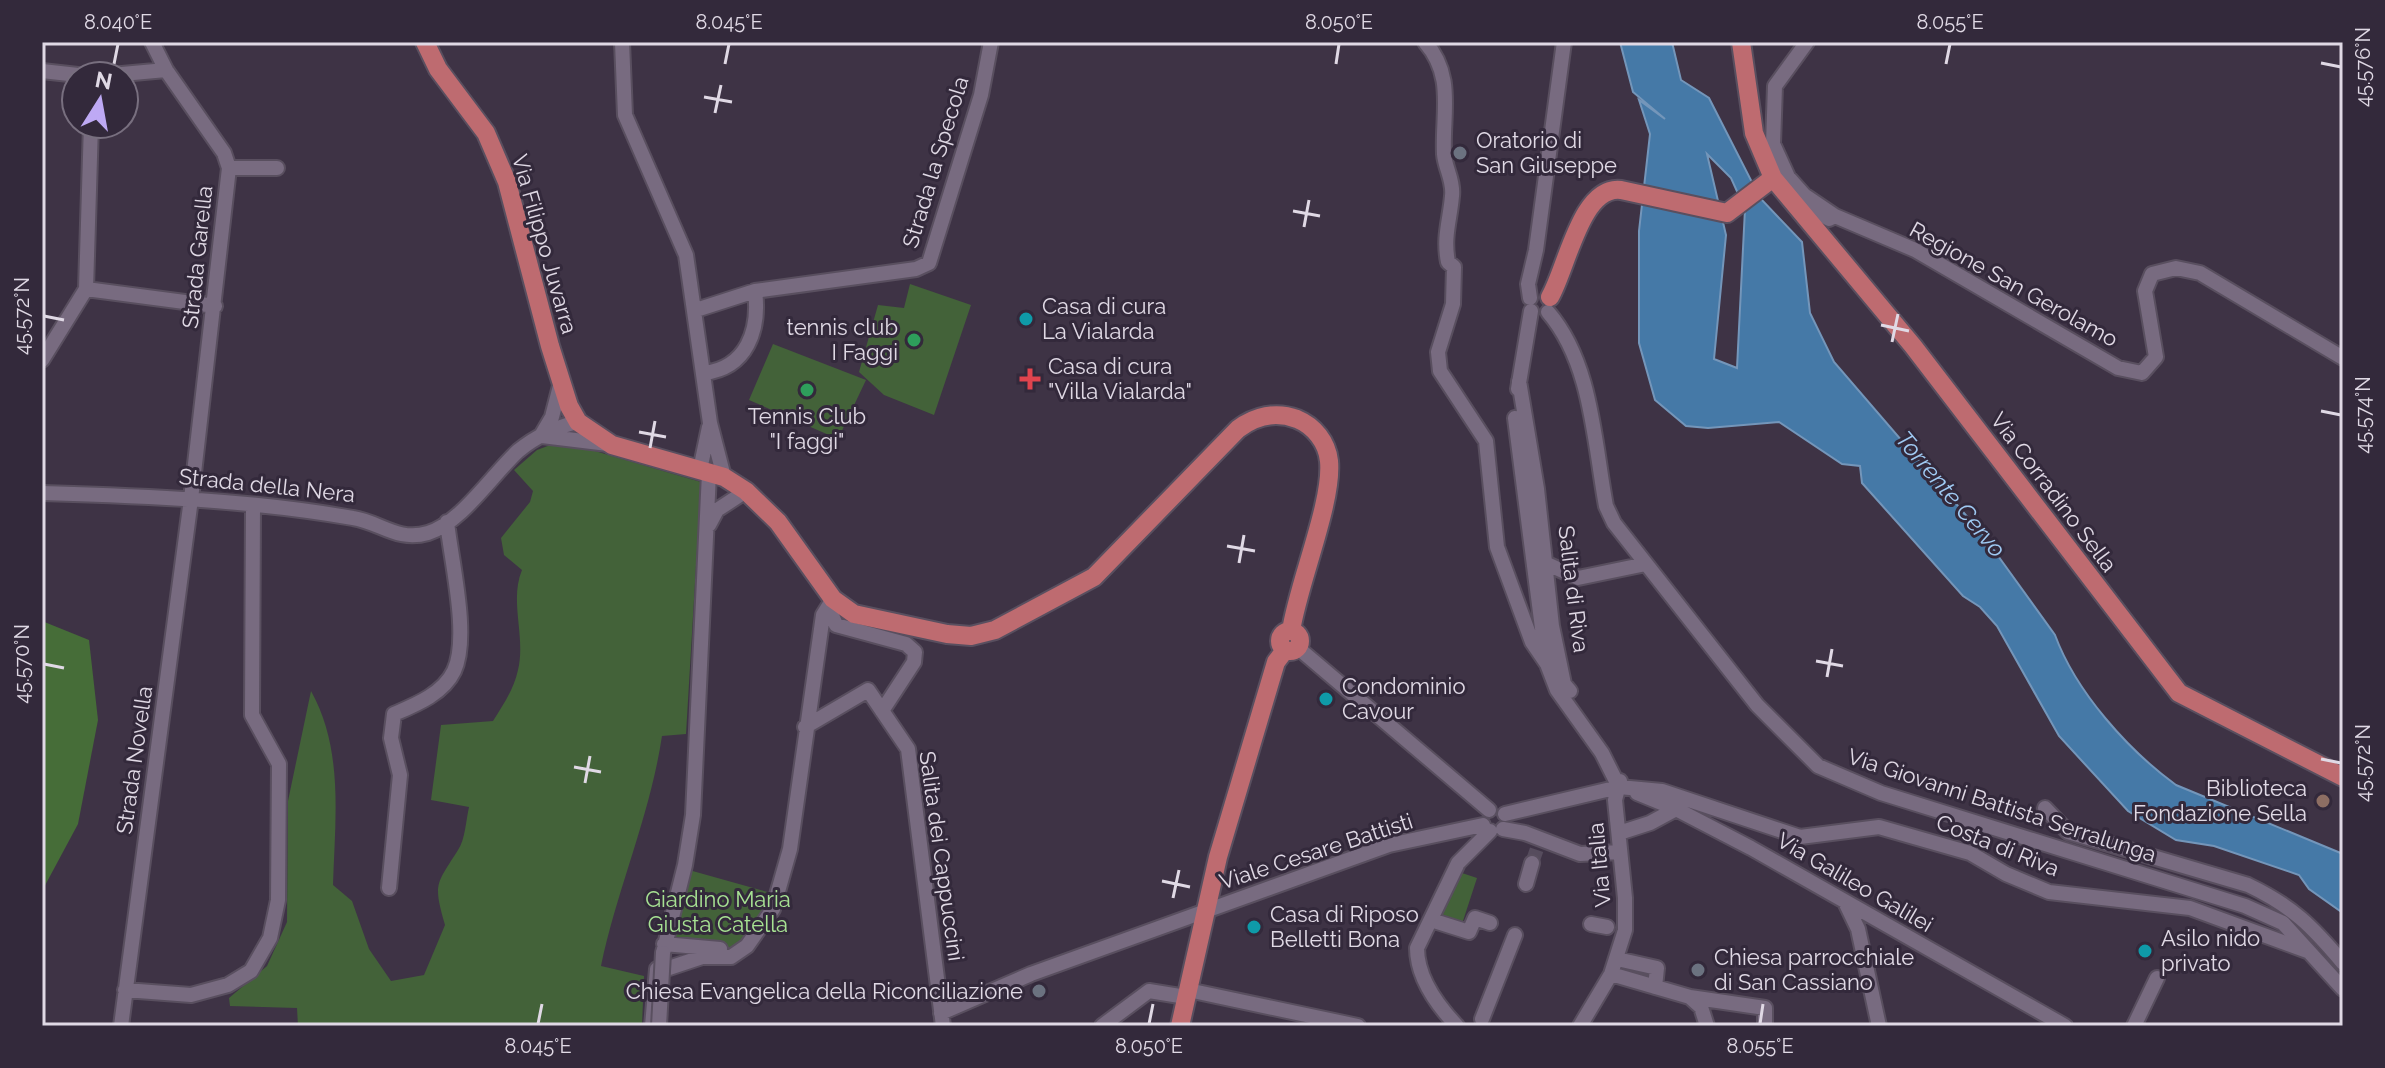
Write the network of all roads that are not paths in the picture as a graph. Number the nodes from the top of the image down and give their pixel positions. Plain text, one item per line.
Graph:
1 (152, 42) edge
2 (425, 42) edge
3 (622, 42) edge
4 (991, 42) edge
5 (1425, 42) edge
6 (1564, 42) edge
7 (1741, 42) edge
8 (1807, 42) edge
9 (166, 70) junction
10 (140, 72) edge
11 (91, 140) edge
12 (229, 168) junction
13 (277, 168) dead end
14 (1773, 185) junction
15 (1832, 213) junction
16 (1536, 250) junction
17 (86, 289) junction
18 (755, 291) junction
19 (1548, 301) junction
20 (1530, 304) junction
21 (215, 306) junction
22 (696, 310) junction
23 (2343, 358) edge
24 (42, 360) edge
25 (704, 373) junction
26 (1519, 381) junction
27 (561, 382) junction
28 (578, 422) junction
29 (710, 423) junction
30 (541, 436) junction
31 (612, 445) junction
32 (711, 473) junction
33 (746, 491) junction
34 (42, 493) edge
35 (191, 499) junction
36 (253, 506) junction
37 (447, 522) junction
38 (706, 533) junction
39 (1545, 563) junction
40 (1646, 564) junction
41 (833, 599) junction
42 (1291, 643) junction
43 (1547, 664) junction
44 (882, 711) junction
45 (805, 727) junction
46 (2343, 777) edge
47 (1619, 787) junction
48 (2045, 808) dead end
49 (1676, 809) junction
50 (1495, 825) junction
51 (1619, 833) junction
52 (1620, 852) junction
53 (1532, 863) tunnel mouth
54 (1526, 884) dead end
55 (389, 888) dead end
56 (1843, 900) junction
57 (1203, 913) junction
58 (1431, 920) junction
59 (1490, 923) dead end
60 (1591, 924) dead end
61 (1618, 929) junction
62 (1515, 935) dead end
63 (724, 949) dead end
64 (2314, 953) junction
65 (663, 958) junction
66 (1617, 959) junction
67 (2343, 963) edge
68 (1611, 974) junction
69 (2157, 978) dead end
70 (1655, 987) junction
71 (2343, 989) edge
72 (1187, 994) junction
73 (124, 996) junction
74 (1690, 997) junction
75 (942, 1019) edge
76 (1482, 1019) dead end
77 (2050, 1022) edge
78 (121, 1026) edge
79 (128, 1026) edge
80 (652, 1026) edge
81 (659, 1026) edge
82 (1102, 1026) edge
83 (1180, 1026) edge
84 (1358, 1026) edge
85 (1457, 1026) edge
86 (1580, 1026) edge
87 (1707, 1026) edge
88 (1765, 1026) edge
89 (1879, 1026) edge
90 (2065, 1026) edge
91 (2134, 1026) edge

1 - 9 street, Strada Garella
2 - 27 main road, Via Filippo Juvarra
3 - 22 street
4 - 18 street, Strada la Specola
5 - 43 street
6 - 16 street
7 - 14 main road, Via Corradino Sella
8 - 15 street
9 - 10 street
9 - 12 street, Strada Garella
11 - 17 street
12 - 13 street
12 - 21 street, Strada Garella
14 - 15 street
14 - 19 main road
14 - 46 main road, Via Corradino Sella
15 - 23 street, Regione San Gerolamo
16 - 19 street
16 - 20 street, Salita di Riva
17 - 21 street
17 - 24 street
18 - 22 street, Strada la Specola
18 - 25 street
19 - 20 street
19 - 20 street
19 - 40 street, Via Giovanni Battista Serralunga
20 - 26 street, Salita di Riva
21 - 35 street, Strada Garella
22 - 25 street
25 - 29 street
26 - 39 street, Salita di Riva
26 - 43 street, Salita di Riva
27 - 28 main road, Via Filippo Juvarra
27 - 30 street
28 - 30 street, Strada della Nera
28 - 31 main road
29 - 32 street
29 - 32 street
30 - 31 street
30 - 37 street, Strada della Nera
31 - 32 main road
32 - 33 main road
32 - 38 street
33 - 38 street
33 - 41 main road
34 - 35 street, Strada della Nera
35 - 36 street, Strada della Nera
35 - 73 street, Strada Novella
36 - 37 street, Strada della Nera
36 - 73 street
37 - 55 street
38 - 65 street
39 - 40 street
39 - 47 street, Salita di Riva
40 - 64 street, Via Giovanni Battista Serralunga
41 - 42 main road
41 - 44 street
41 - 45 street
42 - 50 street
42 - 57 main road
43 - 47 street, Via Italia
44 - 45 street, Salita dei Cappuccini
44 - 75 street, Salita dei Cappuccini
45 - 65 street
47 - 49 street, Via Galileo Galilei
47 - 50 street, Costa di Riva
47 - 51 street, Via Italia
47 - 64 street, Costa di Riva
48 - 67 street
49 - 51 street
49 - 56 street, Via Galileo Galilei
50 - 52 street
50 - 57 street, Viale Cesare Battisti
50 - 58 street
51 - 52 street, Via Italia
52 - 61 street, Via Italia
53 - 54 street
56 - 77 street, Via Galileo Galilei
56 - 89 street
57 - 72 main road
57 - 75 street, Viale Cesare Battisti
58 - 59 street
58 - 85 street
60 - 61 street
61 - 66 street, Via Italia
62 - 76 street
63 - 65 street
64 - 71 street, Via Giovanni Battista Serralunga
65 - 80 street
65 - 81 street, bridge
66 - 68 street, Via Italia
66 - 70 street
68 - 70 street
68 - 86 street, Via Italia
69 - 91 street
70 - 74 street
72 - 82 street
72 - 83 main road
72 - 84 street
73 - 78 street, Strada Novella
73 - 79 street
74 - 87 street
74 - 88 street
77 - 90 street, Via Galileo Galilei

